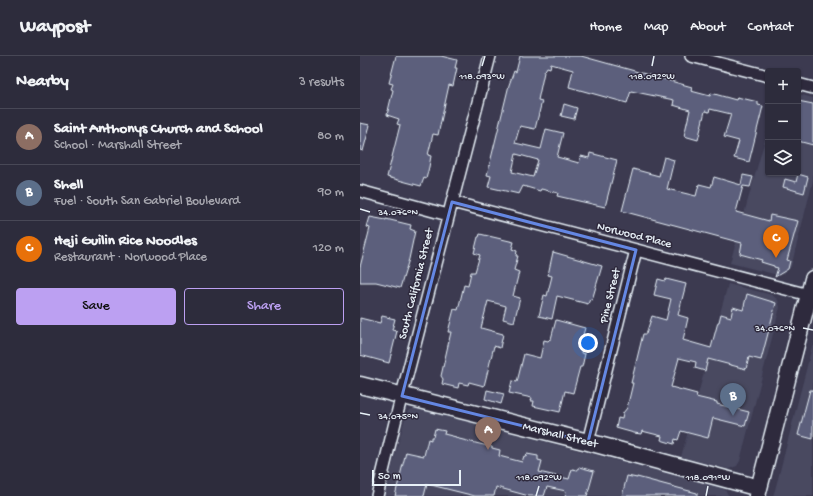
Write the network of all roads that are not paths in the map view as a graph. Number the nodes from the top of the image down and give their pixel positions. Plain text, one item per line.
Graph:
1 (490, 56) edge
2 (691, 56) edge
3 (765, 75) edge
4 (801, 85) edge
5 (813, 88) edge
6 (360, 191) edge
7 (452, 202) junction
8 (448, 215) junction
9 (636, 250) junction
10 (813, 279) edge
11 (809, 295) junction
12 (360, 385) edge
13 (402, 396) junction
14 (588, 442) junction
15 (758, 492) edge
16 (377, 496) edge

1 - 7 street, South California Street
2 - 3 street
4 - 5 street
6 - 8 street
7 - 8 street, South California Street
7 - 9 street, Norwood Place
8 - 13 street, South California Street
9 - 11 street, Norwood Place
9 - 14 street, Pine Street
10 - 11 street
11 - 15 street
12 - 13 street, Marshall Street
13 - 14 street, Marshall Street
13 - 16 street, South California Street
14 - 15 street, Marshall Street

